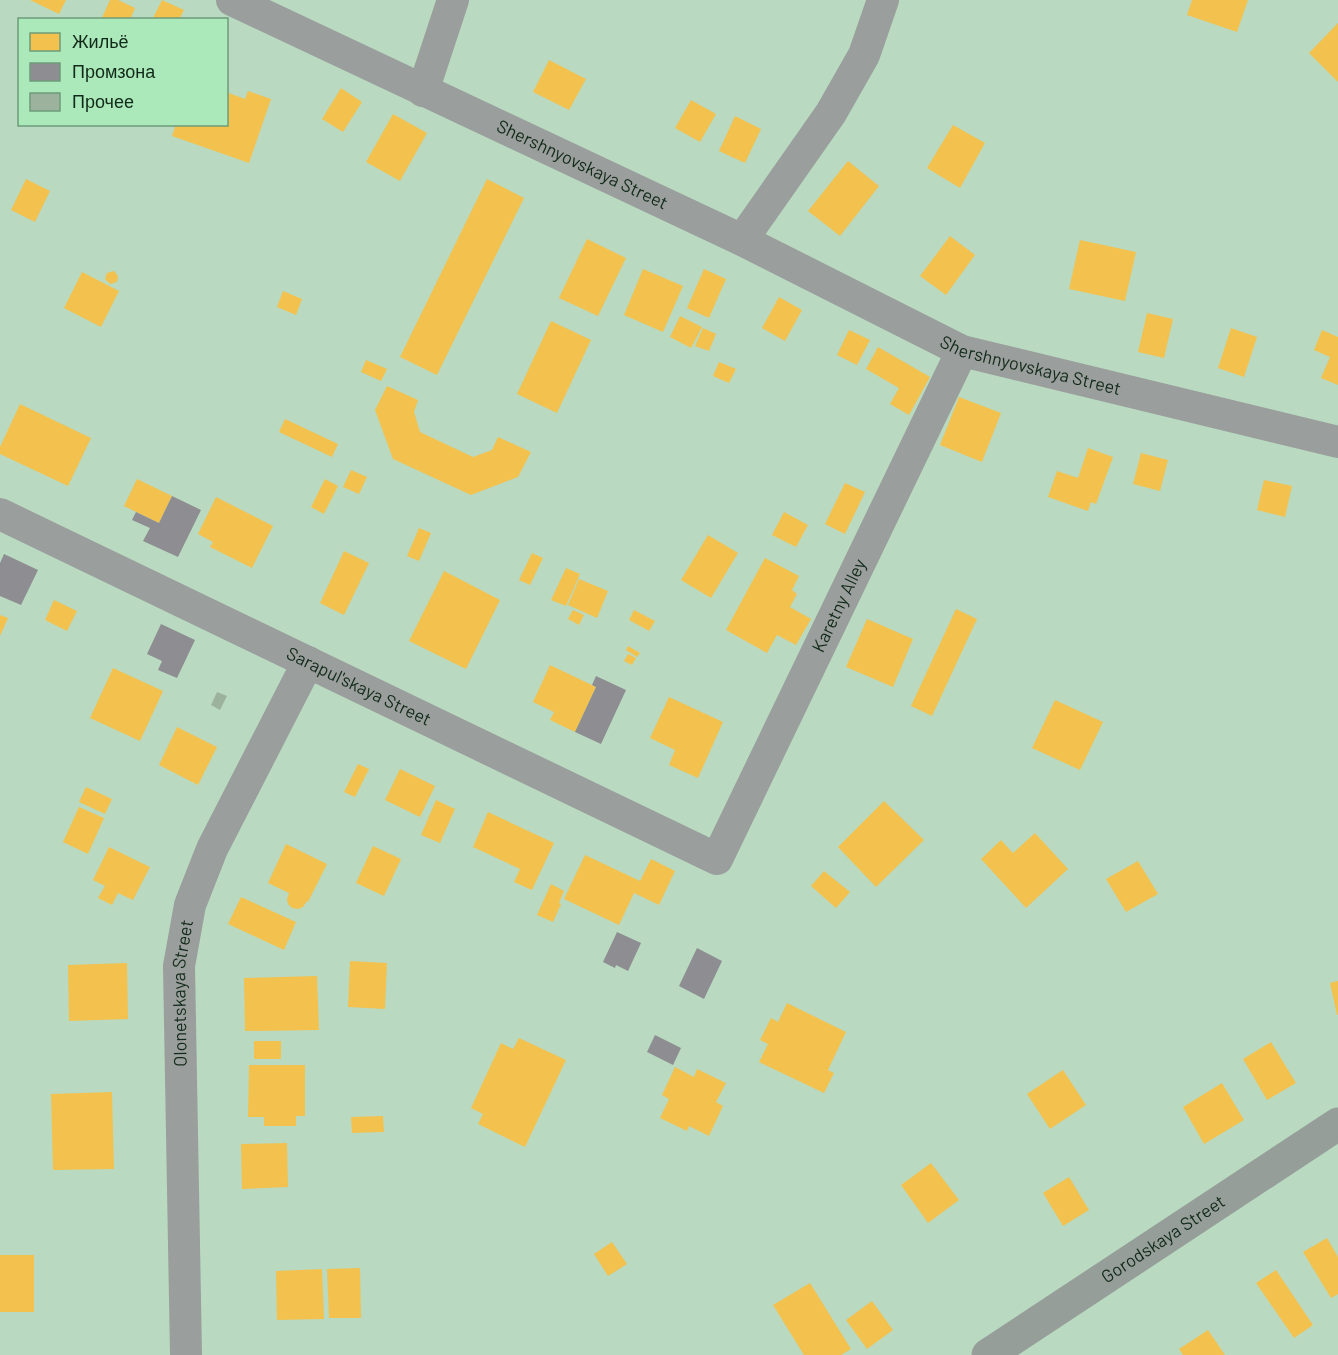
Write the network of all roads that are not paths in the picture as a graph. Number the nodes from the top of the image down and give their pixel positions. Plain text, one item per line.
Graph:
1 (232, 0) edge
2 (453, 0) edge
3 (883, 0) edge
4 (423, 91) junction
5 (742, 240) junction
6 (962, 351) junction
7 (1338, 442) edge
8 (0, 514) edge
9 (308, 662) junction
10 (717, 859) joint
11 (1338, 1124) edge
12 (186, 1355) edge
13 (988, 1355) edge

1 - 4 street, Shershnyovskaya Street
2 - 4 street
3 - 5 street
4 - 5 street, Shershnyovskaya Street
5 - 6 street, Shershnyovskaya Street
6 - 7 street, Shershnyovskaya Street
6 - 10 street, Karetny Alley
8 - 9 street, Sarapul'skaya Street
9 - 10 street, Sarapul'skaya Street
9 - 12 street, Olonetskaya Street
11 - 13 street, Gorodskaya Street

